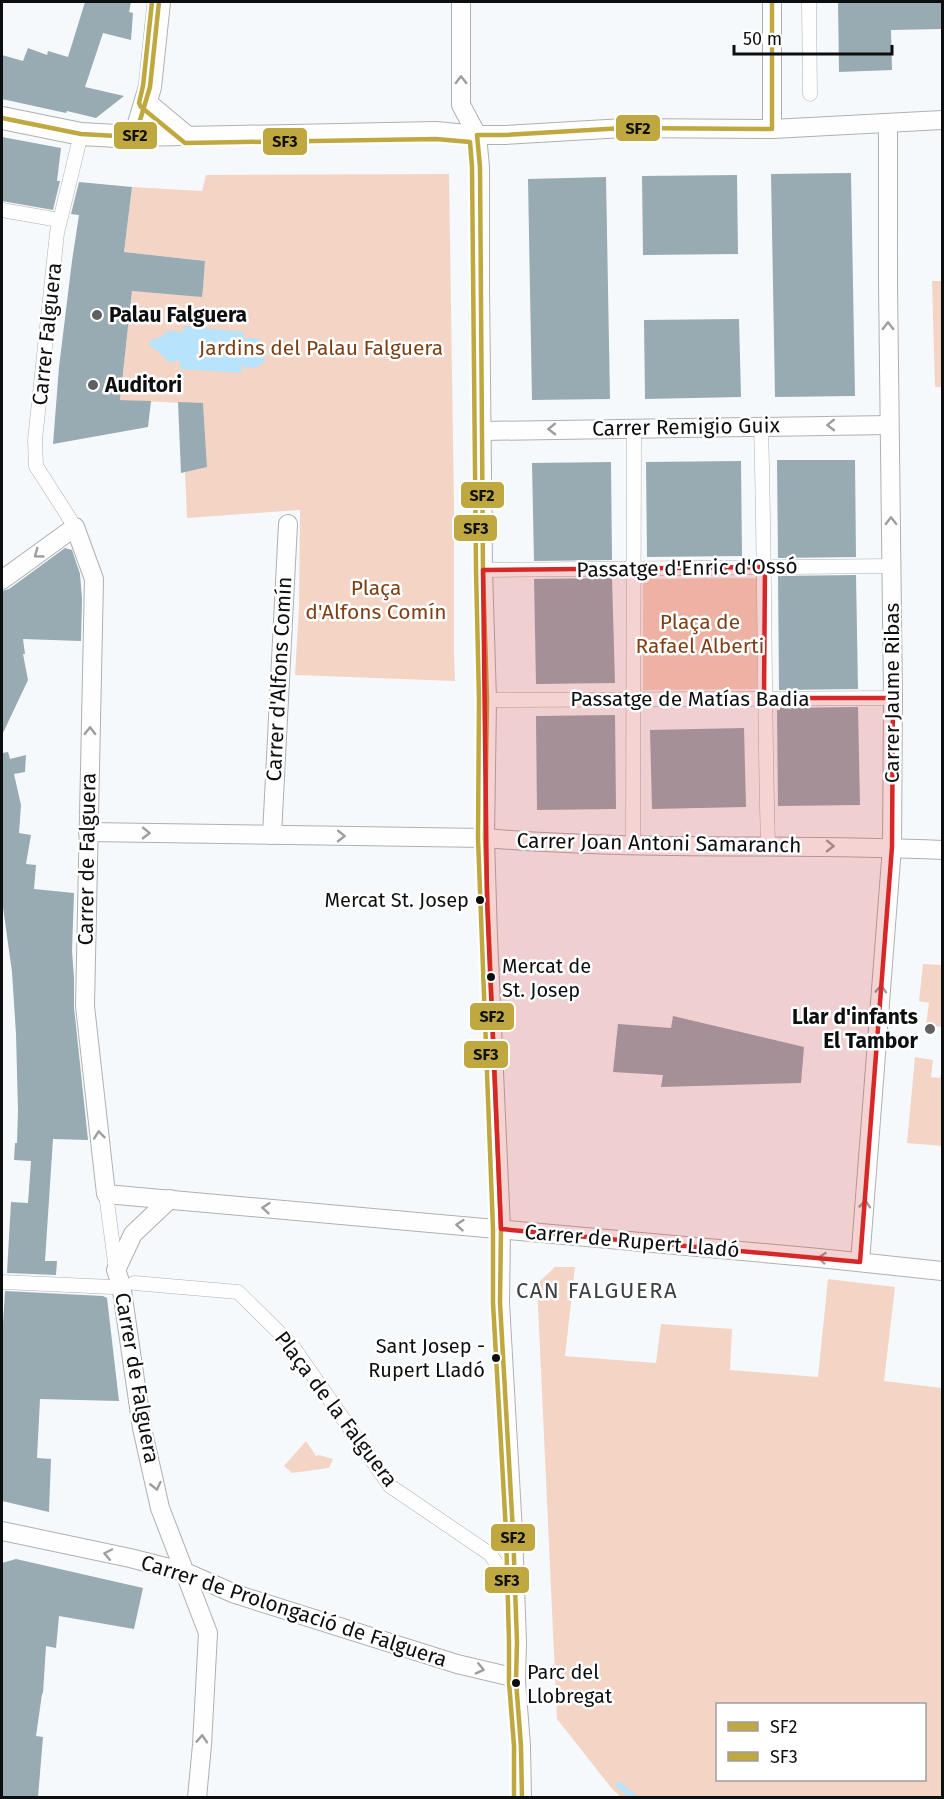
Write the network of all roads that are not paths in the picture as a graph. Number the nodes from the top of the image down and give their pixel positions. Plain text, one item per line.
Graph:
1 (159, 2) edge
2 (461, 2) edge
3 (772, 2) edge
4 (808, 2) edge
5 (810, 94) dead end
6 (146, 102) junction
7 (2, 118) edge
8 (942, 120) edge
9 (888, 123) junction
10 (772, 129) junction
11 (81, 134) junction
12 (477, 135) junction
13 (188, 136) junction
14 (135, 137) junction
15 (2, 210) edge
16 (59, 220) junction
17 (889, 425) junction
18 (761, 426) junction
19 (634, 428) junction
20 (483, 431) junction
21 (288, 524) dead end
22 (75, 527) junction
23 (891, 566) junction
24 (765, 567) junction
25 (634, 569) junction
26 (483, 570) junction
27 (2, 580) edge
28 (764, 698) junction
29 (893, 698) junction
30 (634, 699) junction
31 (487, 700) junction
32 (88, 832) junction
33 (272, 835) junction
34 (485, 837) junction
35 (633, 845) junction
36 (768, 845) junction
37 (892, 848) junction
38 (942, 849) edge
39 (106, 1194) junction
40 (170, 1199) junction
41 (501, 1229) junction
42 (860, 1262) junction
43 (942, 1271) edge
44 (114, 1278) junction
45 (2, 1282) edge
46 (134, 1283) dead end
47 (2, 1531) edge
48 (185, 1572) junction
49 (514, 1589) junction
50 (516, 1678) junction
51 (196, 1797) edge
52 (522, 1797) edge

1 - 6 street
12 -> 2 street
3 - 10 street
4 - 5 street
6 - 13 street
6 - 14 street
7 - 11 street
8 - 9 street
9 - 10 street
17 -> 9 street, Carrer Jaume Ribas
10 - 12 street
11 - 14 street
11 - 16 street, Carrer Falguera
12 - 13 street
12 - 20 street
13 - 14 street
15 - 16 street
16 - 22 street, Carrer Falguera
17 -> 18 street, Carrer Remigio Guix
23 -> 17 street, Carrer Jaume Ribas
18 - 19 street, Carrer Remigio Guix
18 - 24 street
19 -> 20 street, Carrer Remigio Guix
19 - 25 street
20 - 26 street
21 - 33 street, Carrer d'Alfons Comín
22 -> 27 street
32 -> 22 street, Carrer de Falguera
23 - 24 street, Passatge d'Enric d'Ossó
23 - 29 street, Carrer Jaume Ribas
24 - 25 street, Passatge d'Enric d'Ossó
24 - 28 street
25 - 26 street, Passatge d'Enric d'Ossó
25 - 30 street
26 - 31 street
28 - 29 street, Passatge de Matías Badia
28 - 30 street, Passatge de Matías Badia
28 - 36 street
29 - 37 street, Carrer Jaume Ribas
30 - 31 street, Passatge de Matías Badia
30 - 35 street
31 - 34 street
32 -> 33 street, Carrer Joan Antoni Samaranch
39 -> 32 street, Carrer de Falguera
33 -> 34 street, Carrer Joan Antoni Samaranch
34 - 35 street, Carrer Joan Antoni Samaranch
34 - 41 street
35 - 36 street, Carrer Joan Antoni Samaranch
36 -> 37 street, Carrer Joan Antoni Samaranch
37 - 38 street, Carrer Joan Antoni Samaranch
42 -> 37 street, Carrer Jaume Ribas
39 - 40 street, Carrer de Rupert Lladó
39 - 44 street
41 -> 40 street, Carrer de Rupert Lladó
40 - 44 street, Carrer de Falguera
42 -> 41 street, Carrer de Rupert Lladó
41 - 49 street
42 - 43 street, Carrer de Rupert Lladó
44 - 45 street
44 -> 48 street, Carrer de Falguera
46 - 49 street, Plaça de la Falguera
48 -> 47 street, Carrer de Prolongació de Falguera
48 -> 50 street, Carrer de Prolongació de Falguera
51 -> 48 street, Carrer de Falguera
49 - 50 street
50 - 52 street

